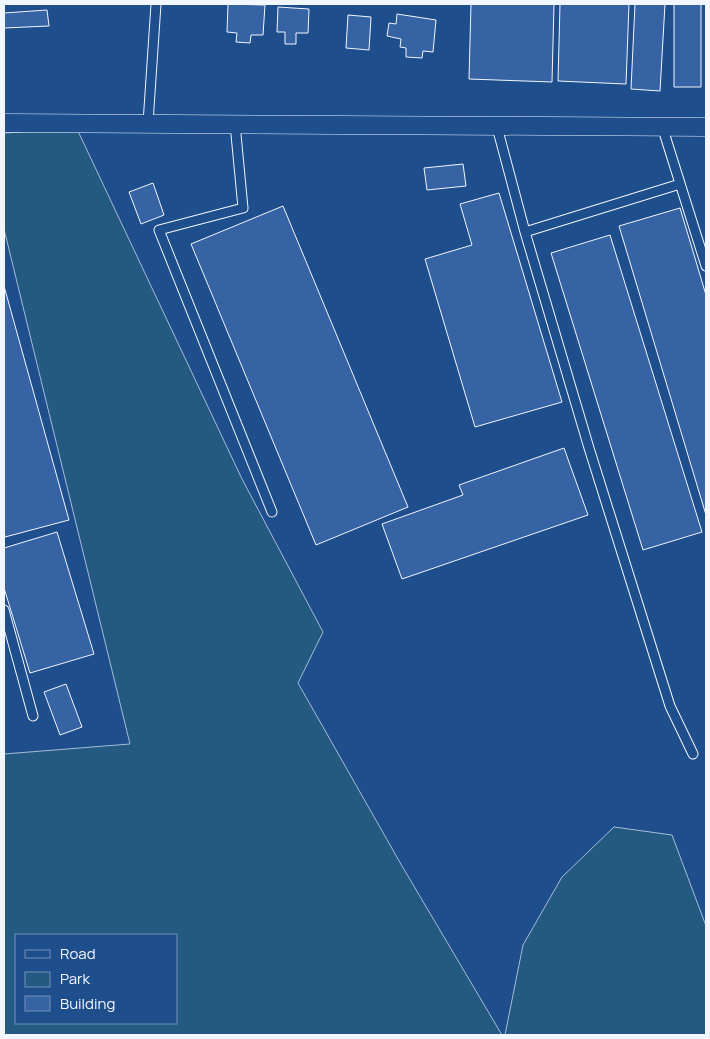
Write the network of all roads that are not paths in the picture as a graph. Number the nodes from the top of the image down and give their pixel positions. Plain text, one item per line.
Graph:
1 (156, 4) edge
2 (4, 123) edge
3 (148, 123) junction
4 (235, 124) junction
5 (662, 126) junction
6 (497, 127) junction
7 (706, 127) edge
8 (680, 184) junction
9 (526, 232) junction
10 (706, 266) edge
11 (272, 512) dead end
12 (4, 610) edge
13 (33, 716) dead end
14 (693, 754) dead end

1 - 3 lane
2 - 3 street
3 - 4 street
4 - 6 street
4 - 11 lane
5 - 6 street
5 - 7 street
5 - 8 lane
6 - 9 lane
8 - 9 lane
8 - 10 lane
9 - 14 lane
12 - 13 lane

